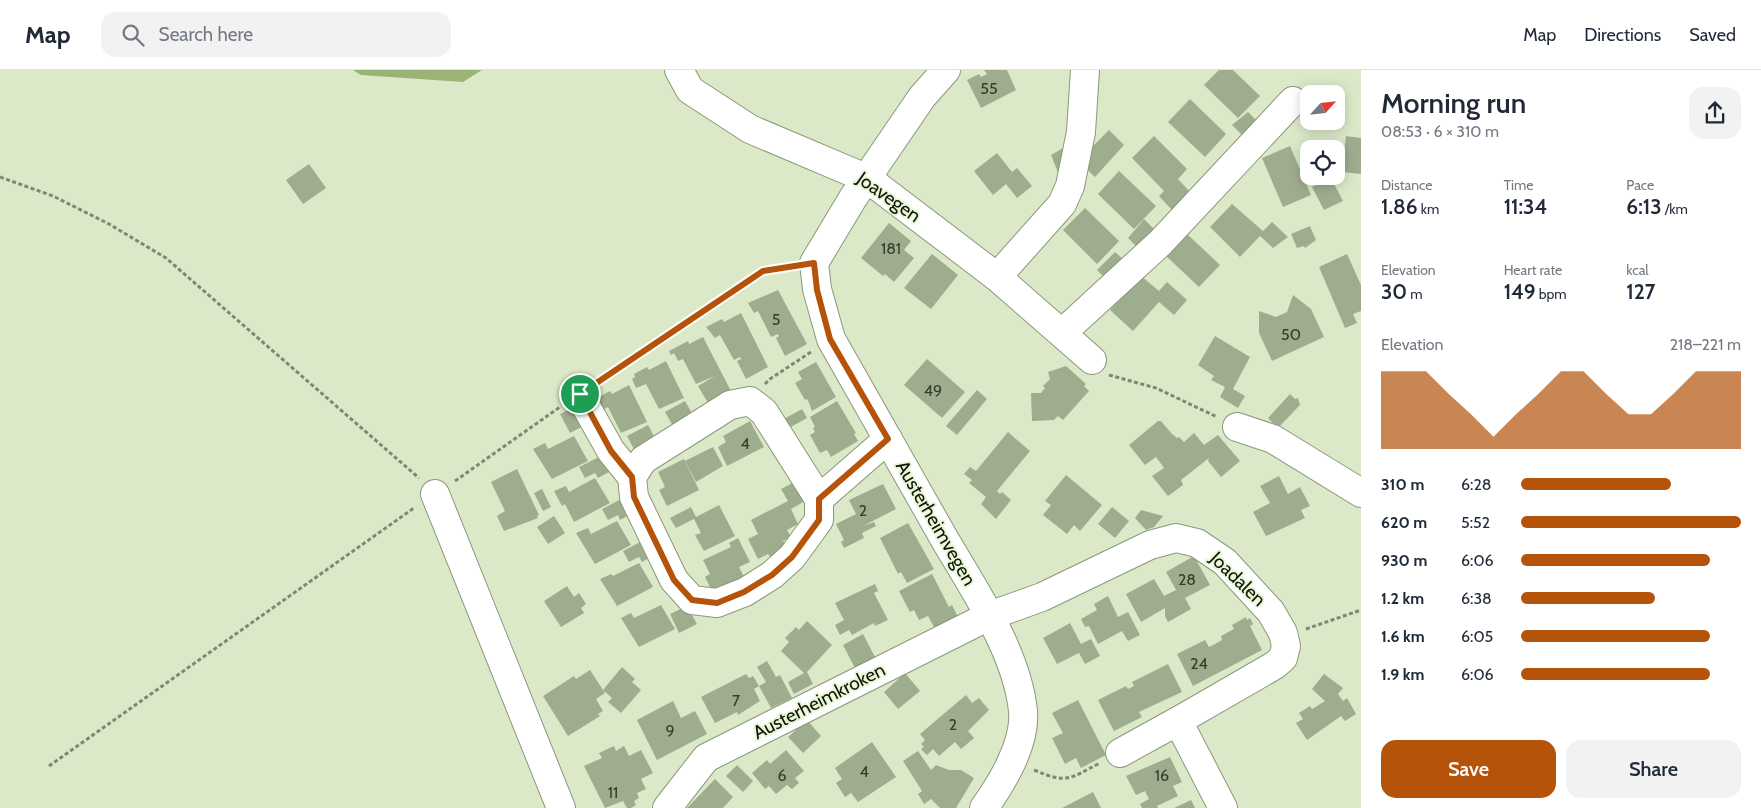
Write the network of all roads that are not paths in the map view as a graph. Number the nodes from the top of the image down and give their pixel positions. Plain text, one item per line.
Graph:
1 (678, 70) edge
2 (946, 70) edge
3 (1085, 70) edge
4 (1293, 101) dead end
5 (868, 179) junction
6 (997, 277) junction
7 (1062, 333) junction
8 (1092, 360) road end
9 (580, 394) road end
10 (1237, 427) road end
11 (888, 439) junction
12 (632, 477) junction
13 (1361, 493) edge
14 (435, 494) road end
15 (819, 499) junction
16 (989, 616) junction
17 (1178, 721) junction
18 (1120, 752) road end
19 (986, 807) edge
20 (561, 808) edge
21 (667, 808) edge
22 (1223, 808) edge

1 - 5 street, Joavegen
2 - 5 street
3 - 6 street
4 - 7 street
5 - 6 street, Joavegen
5 - 11 street, Austerheimvegen
6 - 7 street, Joavegen
7 - 8 street, Joavegen
9 - 12 street
10 - 13 street
11 - 15 street
11 - 16 street, Austerheimvegen
12 - 15 street
12 - 15 street
14 - 20 street
16 - 17 street, Joadalen
16 - 19 street, Austerheimvegen
16 - 21 street, Austerheimkroken
17 - 18 street, Joadalen
17 - 22 street

